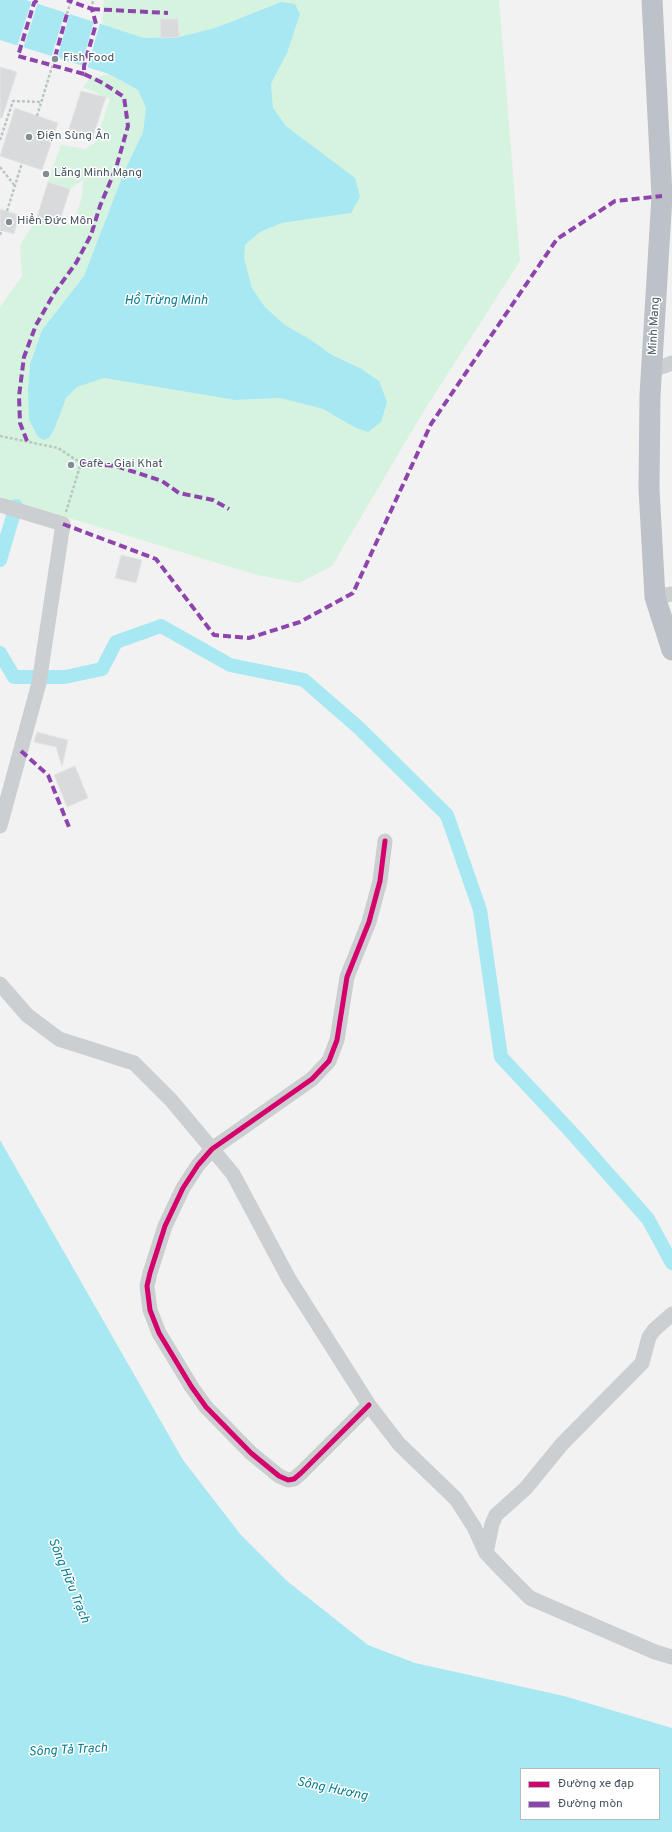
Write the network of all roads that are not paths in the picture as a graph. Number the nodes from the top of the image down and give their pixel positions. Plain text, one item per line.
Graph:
1 (652, 0) edge
2 (666, 160) edge
3 (662, 367) edge
4 (10, 508) edge
5 (664, 595) edge
6 (672, 650) edge
7 (0, 826) edge
8 (385, 841) dead end
9 (0, 984) edge
10 (212, 1149) junction
11 (672, 1314) edge
12 (369, 1405) junction
13 (486, 1553) junction
14 (672, 1657) edge

1 - 2 highway, Minh Mang
2 - 3 highway, Minh Mang
3 - 5 highway, Minh Mang
4 - 7 street
5 - 6 highway, Minh Mang
8 - 10 street
9 - 10 street
10 - 12 street
10 - 12 street
11 - 13 street
12 - 13 street
13 - 14 street

